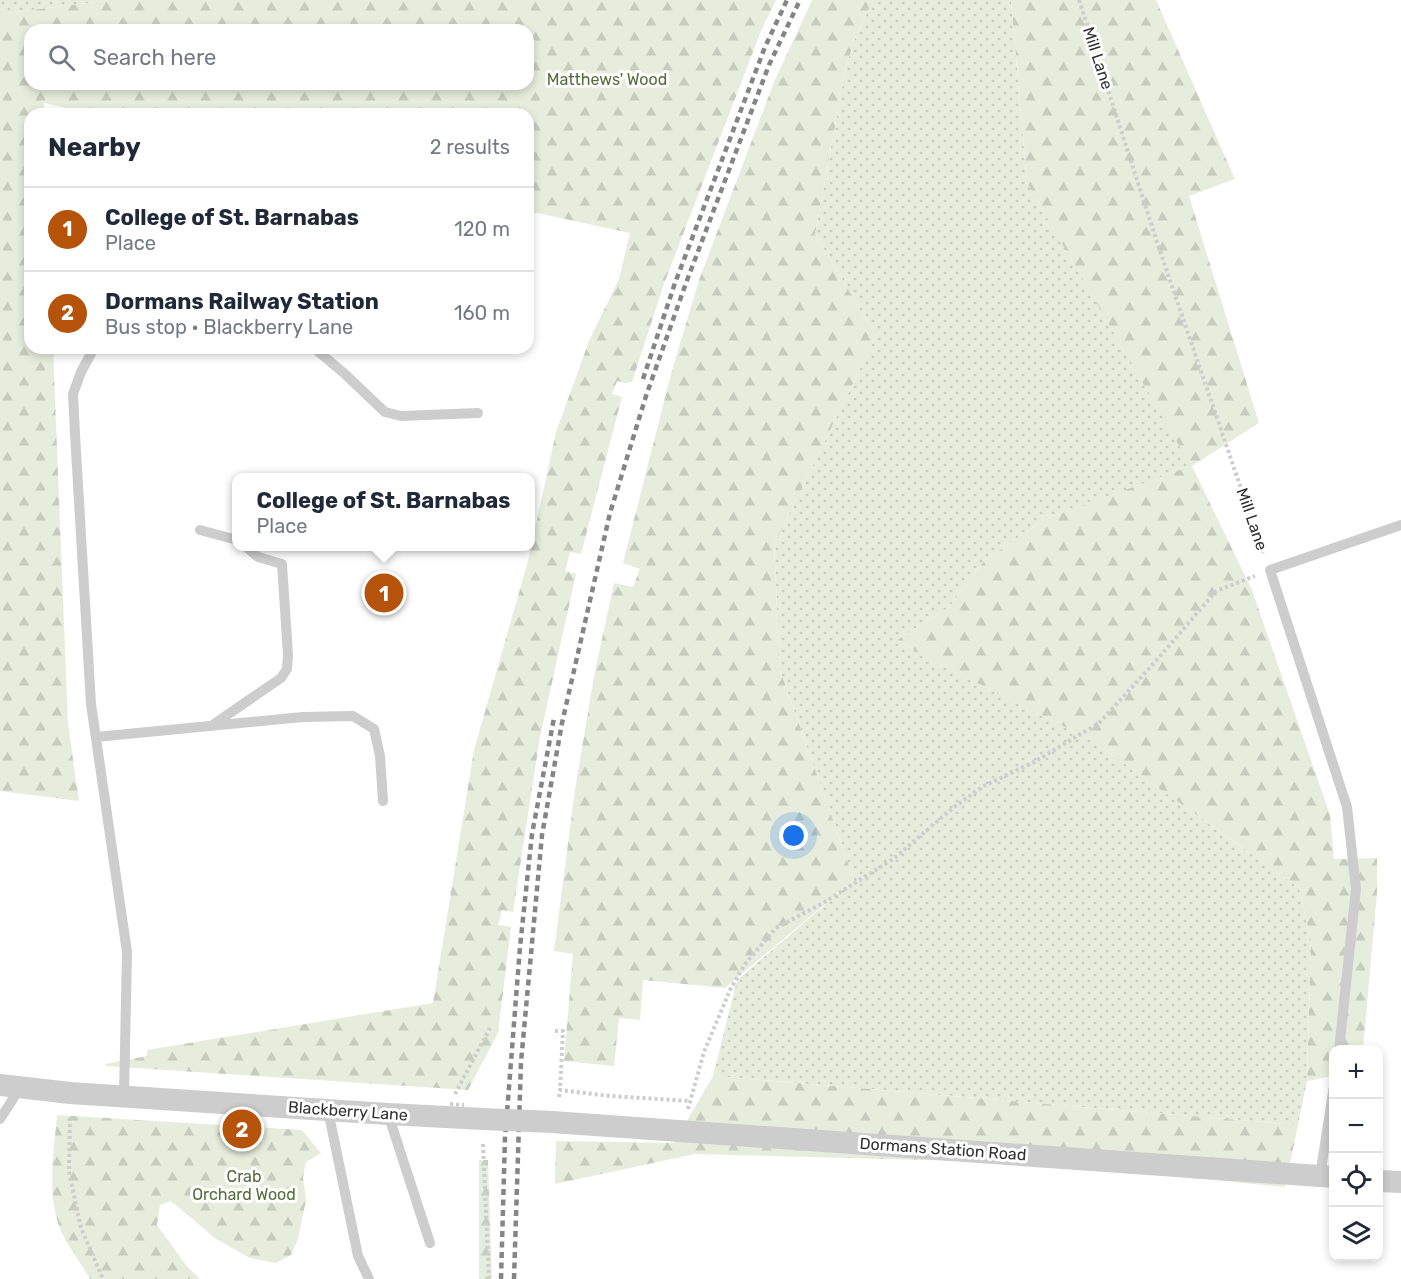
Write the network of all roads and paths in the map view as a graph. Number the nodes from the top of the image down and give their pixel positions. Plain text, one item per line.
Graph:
1 (1079, 0) edge
2 (91, 354) edge
3 (321, 354) edge
4 (478, 413) dead end
5 (1401, 525) edge
6 (200, 530) dead end
7 (232, 539) edge
8 (251, 551) edge
9 (1270, 570) junction
10 (214, 724) junction
11 (96, 737) junction
12 (383, 801) dead end
13 (490, 1028) dead end
14 (555, 1031) dead end
15 (1340, 1045) edge
16 (10, 1086) edge
17 (560, 1090) junction
18 (70, 1093) junction
19 (124, 1096) junction
20 (559, 1097) dead end
21 (1333, 1099) edge
22 (327, 1110) junction
23 (449, 1111) junction
24 (388, 1114) junction
25 (0, 1119) edge
26 (552, 1122) joint
27 (483, 1142) dead end
28 (1327, 1177) edge
29 (1383, 1181) edge
30 (1401, 1182) edge
31 (430, 1244) dead end
32 (104, 1279) edge
33 (369, 1279) edge
34 (489, 1279) edge

1 - 9 path, Mill Lane
2 - 11 lane
3 - 4 lane
5 - 9 lane
6 - 7 lane
8 - 10 lane
9 - 15 lane, Mill Lane
9 - 17 path
10 - 11 lane
10 - 12 lane
11 - 19 lane
13 - 23 path
14 - 17 path
16 - 18 street, Blackberry Lane
16 - 25 lane
17 - 20 path
18 - 19 street, Blackberry Lane
18 - 32 path
19 - 22 street, Blackberry Lane
21 - 28 lane
22 - 24 street, Blackberry Lane
22 - 33 lane
23 - 24 street, Blackberry Lane
23 - 26 street, Blackberry Lane, bridge
24 - 31 lane
26 - 28 street, Dormans Station Road
27 - 34 path
29 - 30 street

